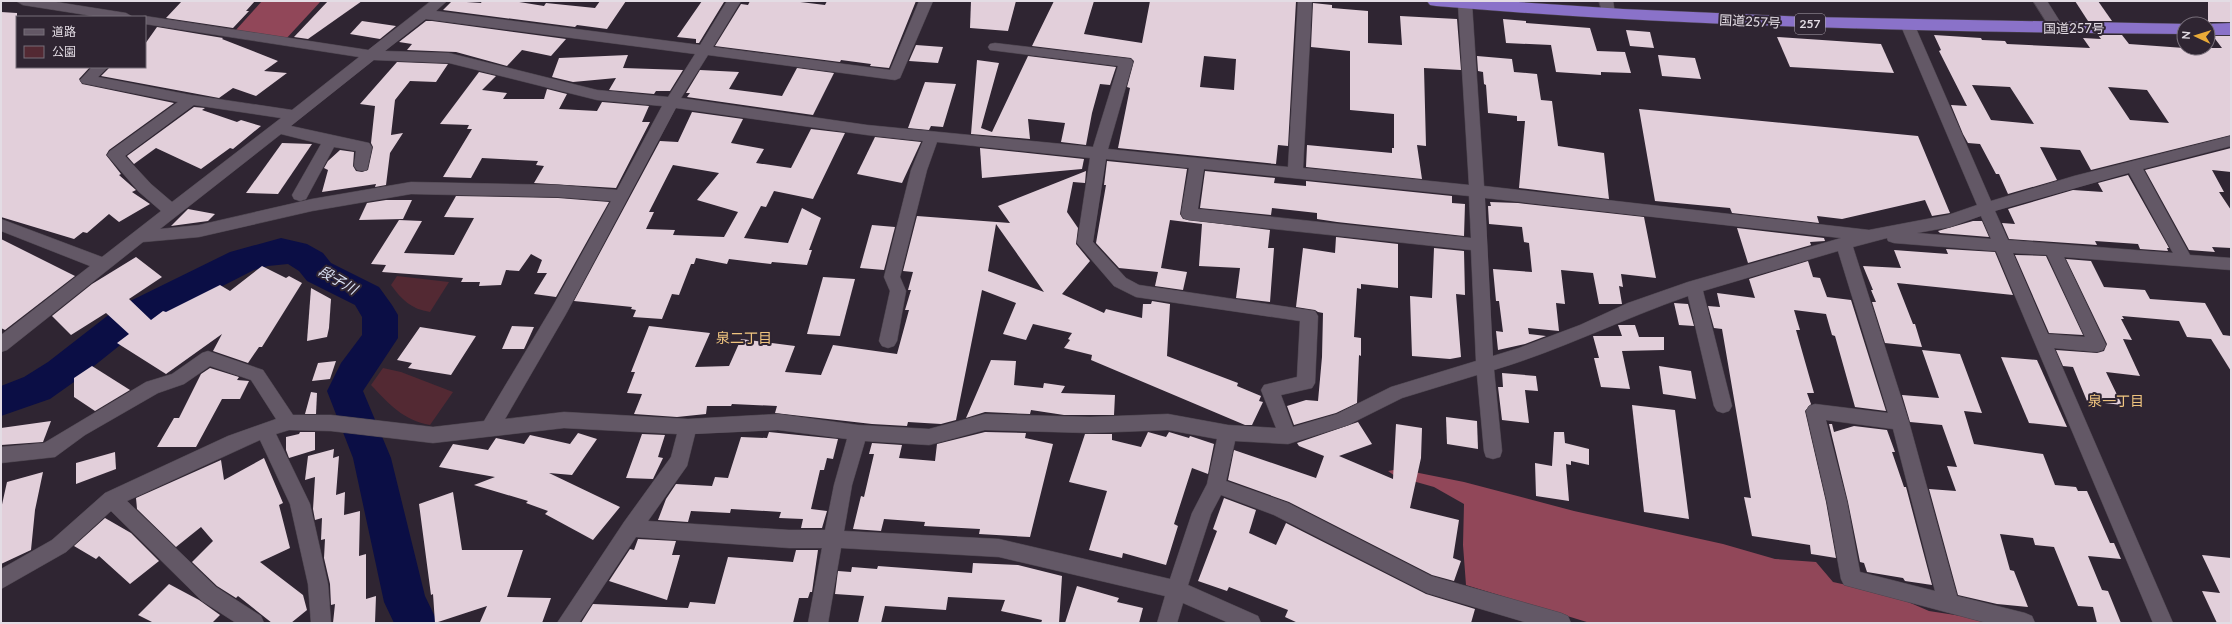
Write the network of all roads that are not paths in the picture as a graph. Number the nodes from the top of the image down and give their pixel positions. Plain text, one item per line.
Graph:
1 (23, 1) edge
2 (440, 1) edge
3 (734, 1) edge
4 (926, 1) edge
5 (1305, 1) edge
6 (1436, 1) edge
7 (2040, 1) edge
8 (1465, 4) junction
9 (1607, 7) edge
10 (424, 14) junction
11 (120, 16) edge
12 (148, 24) edge
13 (1908, 26) junction
14 (2057, 28) junction
15 (2176, 28) edge
16 (2216, 28) edge
17 (2231, 29) edge
18 (995, 47) dead end
19 (703, 51) junction
20 (372, 55) junction
21 (100, 68) edge
22 (190, 100) junction
23 (672, 102) junction
24 (295, 115) junction
25 (279, 128) junction
26 (932, 136) junction
27 (330, 141) junction
28 (2231, 141) edge
29 (1099, 152) junction
30 (1197, 164) junction
31 (362, 166) dead end
32 (2134, 168) junction
33 (1295, 174) junction
34 (1476, 191) junction
35 (300, 195) dead end
36 (621, 196) junction
37 (1986, 208) junction
38 (172, 210) junction
39 (1, 225) edge
40 (1872, 235) junction
41 (138, 237) junction
42 (1844, 244) junction
43 (1478, 245) junction
44 (2001, 247) junction
45 (2053, 251) junction
46 (2185, 260) junction
47 (102, 264) junction
48 (2231, 264) edge
49 (1694, 286) junction
50 (2041, 340) junction
51 (888, 341) dead end
52 (1, 345) edge
53 (1485, 365) junction
54 (1723, 406) dead end
55 (288, 422) junction
56 (1900, 422) junction
57 (688, 427) junction
58 (490, 428) junction
59 (265, 429) junction
60 (858, 432) junction
61 (1228, 433) junction
62 (1288, 436) junction
63 (1493, 451) dead end
64 (1, 455) edge
65 (1216, 485) junction
66 (112, 499) junction
67 (632, 528) junction
68 (833, 539) junction
69 (1, 580) edge
70 (1177, 590) junction
71 (1949, 605) junction
72 (254, 623) edge
73 (321, 623) edge
74 (568, 623) edge
75 (818, 623) edge
76 (1167, 623) edge
77 (1251, 623) edge
78 (1561, 623) edge
79 (2025, 623) edge
80 (2163, 623) edge

1 - 11 street
2 - 10 street
3 - 19 street
4 - 19 street
5 - 33 street
6 - 8 highway, 国道257号 / 257
7 - 14 street
8 - 9 highway, 国道257号 / 257
8 - 34 street
9 - 13 highway, 国道257号 / 257
10 - 19 street
10 - 20 street
12 - 20 street
13 - 14 highway, 国道257号 / 257
13 - 37 street
14 - 15 highway, 国道257号 / 257
16 - 17 highway
18 - 29 street
19 - 23 street
20 - 23 street
20 - 24 street
21 - 22 street
22 - 24 street
22 - 38 street
23 - 26 street
23 - 36 street
24 - 25 street
25 - 27 street
25 - 38 street
26 - 29 street
26 - 51 street
27 - 31 street
27 - 35 street
28 - 32 street
29 - 30 street
29 - 62 street
30 - 33 street
30 - 43 street
32 - 37 street
32 - 46 street
33 - 34 street
34 - 40 street
34 - 43 street
36 - 41 street
36 - 58 street
37 - 40 street
37 - 44 street
38 - 41 street
39 - 47 street
40 - 42 street
40 - 44 street
41 - 47 street
42 - 49 street
42 - 56 street
43 - 53 street
44 - 45 street
44 - 50 street
45 - 46 street
45 - 50 street
46 - 48 street
47 - 52 street
49 - 53 street
49 - 54 street
50 - 80 street
53 - 62 street
53 - 63 street
55 - 58 street
55 - 59 street
55 - 64 street
56 - 71 street
56 - 71 street
57 - 58 street
57 - 60 street
57 - 67 street
59 - 66 street
59 - 73 street
60 - 61 street
60 - 68 street
61 - 62 street
61 - 65 street
65 - 70 street
65 - 78 street
66 - 69 street
66 - 72 street
67 - 68 street
67 - 74 street
68 - 70 street
68 - 75 street
70 - 76 street
70 - 77 street
71 - 79 street

